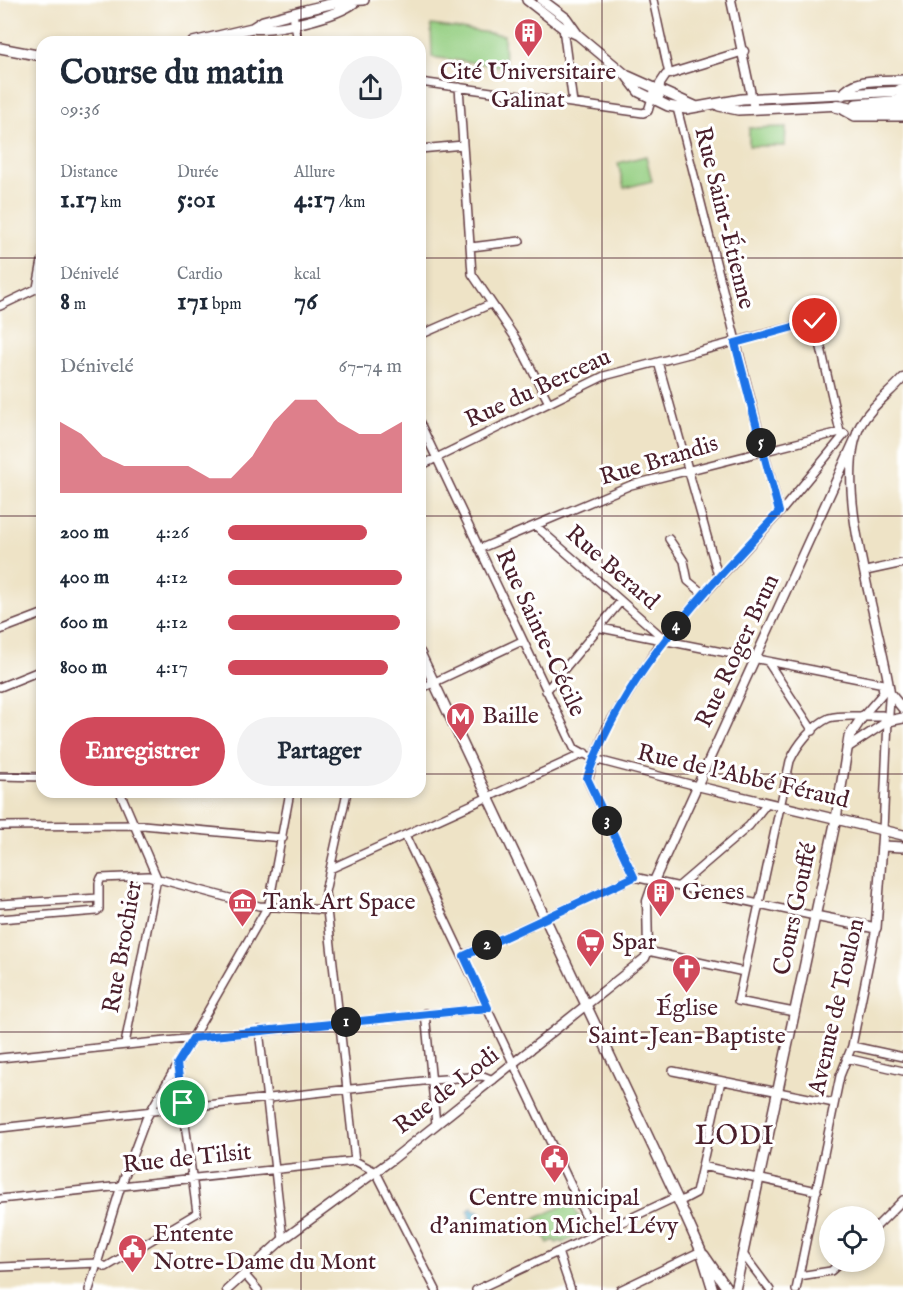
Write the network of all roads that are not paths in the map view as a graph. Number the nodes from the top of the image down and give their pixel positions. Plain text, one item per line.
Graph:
1 (527, 0) edge
2 (653, 0) edge
3 (732, 0) edge
4 (359, 1) edge
5 (546, 1) edge
6 (546, 14) junction
7 (294, 18) junction
8 (563, 28) junction
9 (578, 35) junction
10 (218, 36) edge
11 (297, 36) edge
12 (0, 48) edge
13 (744, 51) junction
14 (36, 55) edge
15 (669, 74) junction
16 (626, 75) junction
17 (426, 83) edge
18 (459, 87) junction
19 (657, 89) junction
20 (902, 90) edge
21 (754, 99) junction
22 (840, 100) junction
23 (655, 101) junction
24 (573, 103) junction
25 (695, 106) junction
26 (716, 106) junction
27 (677, 108) junction
28 (749, 109) junction
29 (903, 109) edge
30 (903, 116) edge
31 (463, 145) junction
32 (426, 148) edge
33 (520, 241) dead end
34 (471, 247) junction
35 (36, 288) edge
36 (491, 304) junction
37 (0, 306) edge
38 (426, 332) edge
39 (735, 343) junction
40 (658, 362) junction
41 (903, 378) edge
42 (549, 403) junction
43 (842, 433) junction
44 (426, 436) edge
45 (856, 437) junction
46 (764, 452) junction
47 (436, 458) junction
48 (426, 463) edge
49 (688, 470) junction
50 (842, 474) junction
51 (849, 482) junction
52 (779, 512) junction
53 (536, 526) junction
54 (669, 539) dead end
55 (479, 549) junction
56 (903, 564) edge
57 (866, 571) junction
58 (719, 579) junction
59 (705, 595) junction
60 (621, 602) junction
61 (36, 616) edge
62 (601, 628) junction
63 (0, 630) edge
64 (663, 639) junction
65 (522, 641) junction
66 (757, 658) junction
67 (768, 662) junction
68 (426, 666) edge
69 (36, 672) edge
70 (433, 682) junction
71 (426, 686) edge
72 (0, 687) edge
73 (886, 688) junction
74 (546, 691) junction
75 (903, 709) edge
76 (863, 716) junction
77 (903, 718) edge
78 (888, 721) junction
79 (813, 731) junction
80 (847, 748) junction
81 (585, 753) junction
82 (594, 759) junction
83 (0, 776) edge
84 (36, 777) edge
85 (697, 786) junction
86 (123, 798) edge
87 (289, 798) edge
88 (346, 798) edge
89 (488, 799) junction
90 (767, 803) junction
91 (780, 806) junction
92 (836, 819) junction
93 (0, 826) edge
94 (135, 826) junction
95 (884, 830) junction
96 (405, 835) junction
97 (903, 836) edge
98 (283, 838) junction
99 (883, 846) junction
100 (903, 847) edge
101 (330, 869) junction
102 (634, 877) junction
103 (157, 878) junction
104 (654, 881) junction
105 (679, 886) junction
106 (99, 898) junction
107 (759, 903) junction
108 (0, 904) edge
109 (269, 904) junction
110 (328, 910) junction
111 (815, 915) junction
112 (0, 918) edge
113 (544, 919) junction
114 (876, 928) junction
115 (648, 951) junction
116 (464, 956) junction
117 (744, 972) junction
118 (586, 1004) junction
119 (488, 1008) junction
120 (794, 1012) junction
121 (425, 1013) junction
122 (340, 1022) junction
123 (259, 1030) junction
124 (193, 1038) junction
125 (125, 1044) junction
126 (852, 1046) junction
127 (0, 1058) edge
128 (846, 1058) junction
129 (903, 1058) edge
130 (177, 1064) junction
131 (514, 1064) junction
132 (673, 1071) dead end
133 (903, 1071) edge
134 (432, 1080) junction
135 (493, 1080) junction
136 (721, 1081) junction
137 (348, 1090) junction
138 (777, 1092) junction
139 (266, 1099) junction
140 (834, 1103) junction
141 (184, 1109) junction
142 (150, 1113) junction
143 (436, 1124) junction
144 (0, 1128) edge
145 (355, 1161) junction
146 (702, 1167) junction
147 (275, 1169) junction
148 (376, 1172) junction
149 (192, 1178) junction
150 (759, 1178) junction
151 (121, 1186) junction
152 (817, 1191) junction
153 (0, 1199) edge
154 (678, 1199) junction
155 (903, 1200) edge
156 (885, 1218) edge
157 (594, 1234) junction
158 (283, 1240) junction
159 (701, 1251) junction
160 (558, 1252) junction
161 (743, 1254) junction
162 (98, 1263) junction
163 (0, 1267) edge
164 (825, 1272) edge
165 (244, 1274) junction
166 (799, 1276) junction
167 (89, 1290) edge
168 (227, 1290) edge
169 (258, 1290) edge
170 (436, 1290) edge
171 (476, 1290) edge
172 (571, 1290) edge
173 (620, 1290) edge
174 (713, 1290) edge
175 (728, 1290) edge
176 (735, 1290) edge
177 (770, 1290) edge
178 (796, 1290) edge

1 - 6 main road
2 - 15 street
3 - 13 street
4 - 7 main road
5 - 6 street
5 - 9 main road
6 - 8 main road
7 - 10 main road
7 - 11 street
8 - 9 main road
8 - 24 street
9 - 16 main road
12 - 14 main road
13 - 15 street
13 - 21 street
15 - 19 street
16 - 19 main road
16 - 23 main road
17 - 18 street
18 - 24 street
18 - 31 street
19 - 23 street
19 - 25 main road
20 - 22 main road
20 - 22 main road
21 - 22 main road
21 - 26 main road
21 - 28 street
22 - 28 main road
22 - 29 highway
22 - 30 main road
23 - 24 street
23 - 27 main road
25 - 26 main road
25 - 27 main road
26 - 28 main road
27 - 39 street, Rue Saint-Étienne
31 - 32 street
31 - 34 street
33 - 34 street
34 - 36 street
35 - 37 street
36 - 38 street
36 - 42 street
39 - 40 street, Rue du Berceau
39 - 43 street, Rue du Berceau
39 - 46 street, Rue Saint-Étienne
40 - 42 street, Rue du Berceau
40 - 49 street
41 - 45 street, Avenue de Toulon
42 - 47 street, Rue du Berceau
43 - 45 street, Rue Brandis
43 - 46 street, Rue Brandis
43 - 52 street
44 - 47 street, Rue Sainte-Cécile
45 - 50 street, Rue Roger Brun
45 - 51 street, Avenue de Toulon
46 - 49 street, Rue Brandis
46 - 52 street, Rue Saint-Étienne
47 - 48 street, Rue du Berceau
47 - 55 street, Rue Sainte-Cécile
49 - 53 street, Rue Brandis
49 - 58 street
50 - 51 street
50 - 66 street, Rue Roger Brun
51 - 57 street, Avenue de Toulon
52 - 58 street
53 - 55 street, Rue Brandis
53 - 60 street, Rue Berard
54 - 59 street
55 - 65 street, Rue Sainte-Cécile
56 - 57 street
57 - 73 street, Avenue de Toulon
58 - 59 street
59 - 64 street
60 - 62 street
60 - 64 street, Rue Berard
61 - 63 street
62 - 64 street
62 - 74 street
64 - 66 street
64 - 82 street
65 - 70 street
65 - 74 street, Rue Sainte-Cécile
66 - 67 street
66 - 85 street, Rue Roger Brun
67 - 73 street
67 - 79 street
68 - 70 main road
69 - 72 street
70 - 71 street
70 - 89 main road
73 - 75 street, Avenue de Toulon
73 - 76 street
73 - 78 street, Avenue de Toulon
74 - 81 street, Rue Sainte-Cécile
76 - 78 main road
76 - 79 street
76 - 80 main road, Cours Gouffé
77 - 78 main road
78 - 80 street
78 - 95 street, Avenue de Toulon
79 - 91 street
80 - 92 main road, Cours Gouffé
81 - 82 street, Rue Sainte-Cécile
81 - 89 street
82 - 85 street, Rue de l'Abbé Féraud
82 - 102 street
83 - 84 street
85 - 90 street, Rue de l'Abbé Féraud
85 - 104 street, Rue Roger Brun
86 - 94 street, Rue Brochier
87 - 98 street
88 - 101 street
89 - 96 street
89 - 113 main road
90 - 91 street, Rue de l'Abbé Féraud
90 - 105 street
91 - 92 street, Rue de l'Abbé Féraud
91 - 107 street
92 - 95 main road, Rue de l'Abbé Féraud
92 - 111 main road, Cours Gouffé
93 - 94 street
94 - 98 street
94 - 103 street, Rue Brochier
95 - 97 main road, Rue de l'Abbé Féraud
95 - 99 main road, Avenue de Toulon
96 - 101 street
96 - 116 street
98 - 109 street
99 - 100 main road
99 - 114 main road, Avenue de Toulon
101 - 110 street
102 - 104 street
102 - 113 street
103 - 106 street
103 - 109 street
103 - 125 street, Rue Brochier
104 - 105 street
104 - 115 street
105 - 107 street
106 - 108 street
106 - 112 street
107 - 111 street
107 - 117 street
109 - 110 street
109 - 124 street
110 - 122 street
111 - 114 main road
111 - 120 main road, Cours Gouffé
113 - 116 street
113 - 118 main road
114 - 126 street, Avenue de Toulon
115 - 117 street
115 - 118 street, Rue de Lodi
116 - 119 street
117 - 120 street
118 - 131 street, Rue de Lodi
118 - 154 main road
119 - 121 street
119 - 131 street
120 - 138 main road, Cours Gouffé
121 - 122 street
121 - 134 street
122 - 123 street
122 - 137 street
123 - 124 street
123 - 139 street
124 - 125 street
124 - 130 street
125 - 127 street
126 - 128 street, Avenue de Toulon
126 - 129 street
128 - 133 street
128 - 140 street, Avenue de Toulon
130 - 141 street
130 - 142 street
131 - 135 street, Rue de Lodi
131 - 157 street
132 - 136 street
134 - 135 street
134 - 137 street
134 - 143 street
135 - 143 street, Rue de Lodi
136 - 138 street
136 - 146 street
137 - 139 street
137 - 145 street
138 - 140 street
138 - 150 main road, Cours Gouffé
139 - 141 street
139 - 147 street
140 - 152 street, Avenue de Toulon
141 - 142 street
141 - 149 street
142 - 144 street
142 - 151 street
143 - 148 street, Rue de Lodi
145 - 147 street, Rue de Tilsit
145 - 148 street
146 - 150 street
146 - 154 street
147 - 149 street, Rue de Tilsit
147 - 158 street
148 - 158 street, Rue de Lodi
148 - 170 street
149 - 151 street, Rue de Tilsit
149 - 162 street
150 - 152 street
150 - 161 main road, Cours Gouffé
151 - 153 street, Rue de Tilsit
151 - 162 street
152 - 166 street, Avenue de Toulon
154 - 157 street
154 - 159 main road
155 - 156 street
157 - 160 street
158 - 165 street, Rue de Lodi
159 - 173 street
159 - 174 main road
159 - 175 main road
160 - 171 street
160 - 172 street
161 - 176 main road, Cours Gouffé
161 - 177 street
162 - 163 street
162 - 167 street
164 - 166 street
165 - 168 street, Rue de Lodi
165 - 169 street
166 - 178 street, Avenue de Toulon

